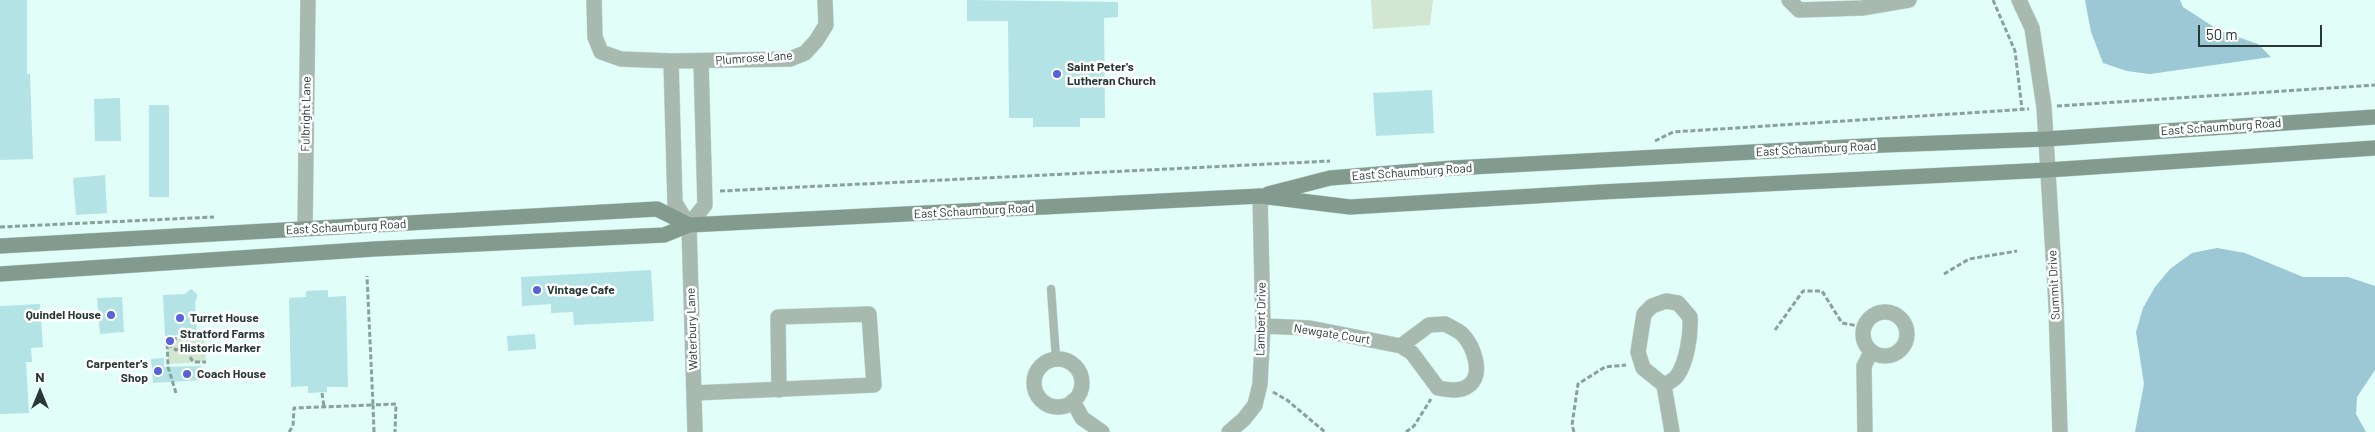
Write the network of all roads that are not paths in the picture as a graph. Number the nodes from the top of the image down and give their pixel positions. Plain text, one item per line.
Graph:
1 (308, 0) edge
2 (594, 0) edge
3 (826, 0) edge
4 (1789, 0) edge
5 (1909, 0) edge
6 (2019, 0) edge
7 (671, 61) junction
8 (701, 62) junction
9 (2375, 117) edge
10 (2046, 139) junction
11 (2375, 148) edge
12 (2048, 170) junction
13 (1260, 196) junction
14 (689, 225) junction
15 (305, 229) junction
16 (0, 246) edge
17 (0, 274) edge
18 (1051, 289) dead end
19 (1263, 326) junction
20 (1401, 346) junction
21 (1871, 352) junction
22 (1056, 358) junction
23 (1664, 386) junction
24 (779, 390) junction
25 (694, 393) junction
26 (1073, 401) junction
27 (695, 432) edge
28 (1102, 432) edge
29 (1229, 432) edge
30 (1672, 432) edge
31 (1865, 432) edge
32 (2060, 432) edge

1 - 15 street, Fulbright Lane
2 - 7 street, Plumrose Lane
3 - 8 street, Plumrose Lane
4 - 5 street
6 - 10 street, Summit Drive
7 - 8 street, Plumrose Lane
7 - 14 street
8 - 14 street
9 - 10 main road, East Schaumburg Road
10 - 12 street, Summit Drive
10 - 13 main road, East Schaumburg Road
11 - 12 main road, East Schaumburg Road
12 - 13 main road, East Schaumburg Road
12 - 32 street, Summit Drive
13 - 14 main road, East Schaumburg Road
13 - 19 street, Lambert Drive
14 - 15 main road, East Schaumburg Road
14 - 17 main road, East Schaumburg Road
14 - 25 street, Waterbury Lane
15 - 16 main road, East Schaumburg Road
18 - 22 lane
19 - 20 street, Newgate Court
19 - 29 street, Lambert Drive
20 - 20 street
21 - 21 street
21 - 31 street
22 - 26 street
22 - 26 street
23 - 23 street
23 - 30 street
24 - 24 street
24 - 25 street
25 - 27 street, Waterbury Lane
26 - 28 street

